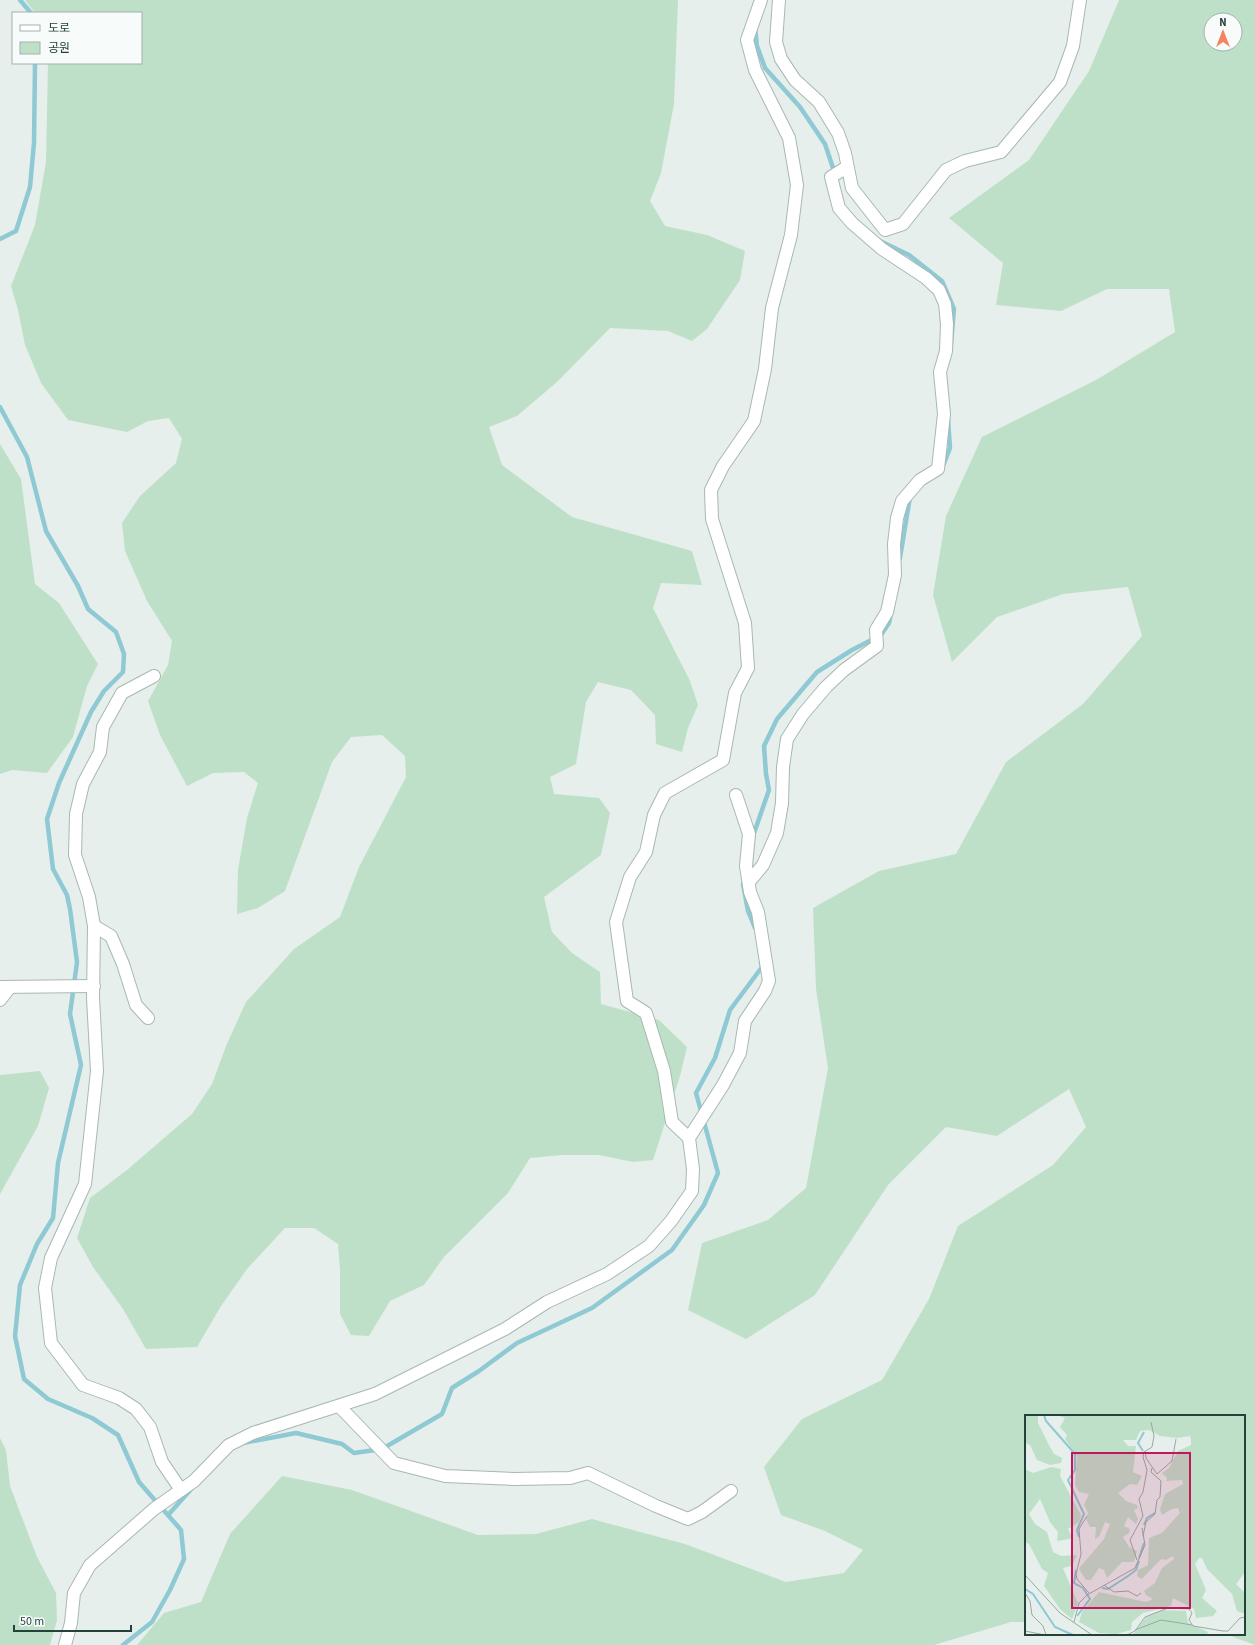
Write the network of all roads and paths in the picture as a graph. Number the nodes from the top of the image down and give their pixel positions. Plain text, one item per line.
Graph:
1 (779, 0) edge
2 (1080, 0) edge
3 (761, 1) edge
4 (845, 168) junction
5 (154, 676) dead end
6 (736, 795) dead end
7 (749, 882) junction
8 (94, 926) junction
9 (89, 986) junction
10 (5, 987) edge
11 (0, 1000) edge
12 (148, 1018) dead end
13 (689, 1137) junction
14 (340, 1406) junction
15 (181, 1490) junction
16 (731, 1491) dead end
17 (64, 1645) edge

1 - 4 street
2 - 4 street
3 - 13 street
4 - 7 street
5 - 8 street
6 - 7 street
7 - 13 street
8 - 9 street
8 - 12 street
9 - 10 street
9 - 15 street
10 - 11 street
13 - 14 street
14 - 15 street
14 - 16 street
15 - 17 street

